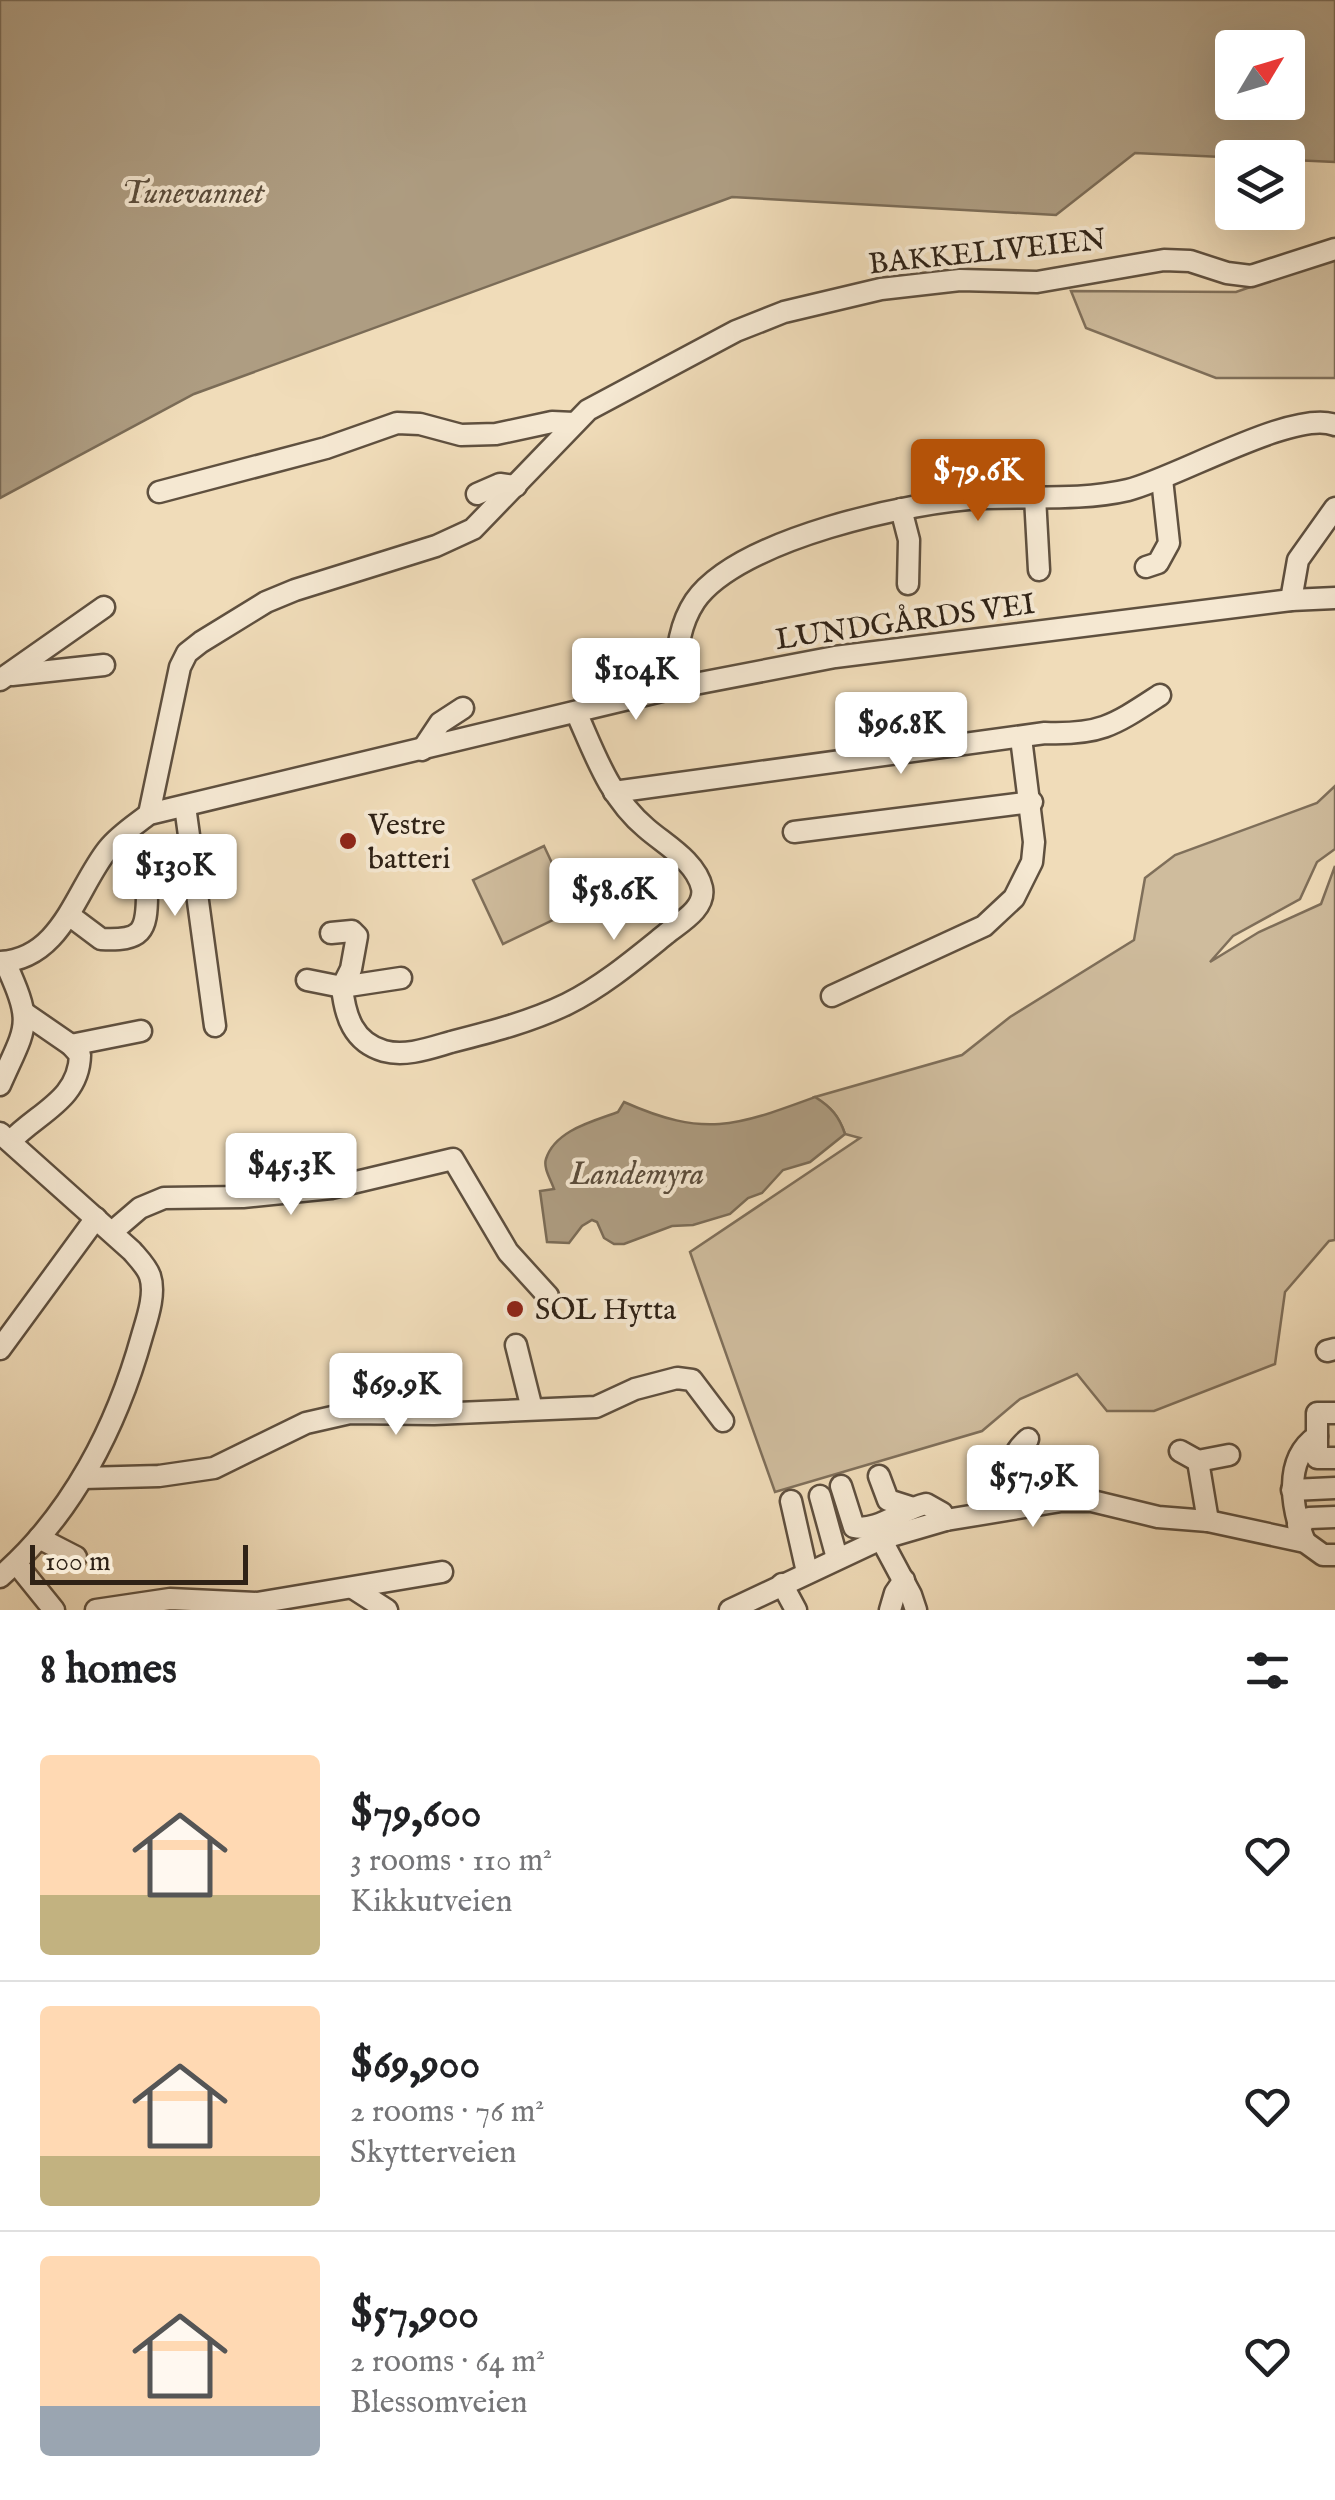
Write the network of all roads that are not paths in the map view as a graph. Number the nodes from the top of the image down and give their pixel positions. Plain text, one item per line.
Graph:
1 (1335, 249) edge
2 (574, 423) junction
3 (1335, 425) edge
4 (1162, 479) junction
5 (516, 486) junction
6 (159, 492) dead end
7 (477, 494) dead end
8 (1035, 497) junction
9 (1335, 508) edge
10 (901, 509) junction
11 (1146, 567) dead end
12 (1038, 570) dead end
13 (908, 584) dead end
14 (1335, 598) edge
15 (1290, 600) junction
16 (108, 612) dead end
17 (104, 665) dead end
18 (3, 678) edge
19 (674, 688) junction
20 (1160, 695) dead end
21 (463, 708) dead end
22 (576, 712) junction
23 (1021, 738) junction
24 (422, 750) junction
25 (614, 792) junction
26 (1032, 802) junction
27 (186, 806) junction
28 (150, 814) junction
29 (794, 832) dead end
30 (147, 894) dead end
31 (69, 915) junction
32 (332, 933) dead end
33 (3, 962) edge
34 (401, 978) dead end
35 (307, 980) dead end
36 (342, 987) junction
37 (832, 996) dead end
38 (26, 1014) junction
39 (214, 1026) dead end
40 (141, 1031) dead end
41 (71, 1045) junction
42 (0, 1086) edge
43 (6, 1137) edge
44 (104, 1225) junction
45 (548, 1296) dead end
46 (516, 1345) dead end
47 (0, 1348) edge
48 (532, 1409) junction
49 (1335, 1413) edge
50 (723, 1421) dead end
51 (1317, 1436) junction
52 (1028, 1438) dead end
53 (1228, 1455) dead end
54 (1335, 1458) edge
55 (1048, 1465) dead end
56 (1001, 1472) junction
57 (878, 1476) dead end
58 (83, 1478) junction
59 (842, 1486) dead end
60 (1335, 1488) edge
61 (1292, 1490) junction
62 (820, 1496) dead end
63 (791, 1502) dead end
64 (1026, 1506) junction
65 (910, 1507) junction
66 (1335, 1518) edge
67 (946, 1520) junction
68 (1208, 1521) junction
69 (1302, 1534) junction
70 (40, 1538) junction
71 (881, 1539) junction
72 (1335, 1555) edge
73 (76, 1557) dead end
74 (837, 1558) junction
75 (8, 1570) edge
76 (442, 1572) dead end
77 (807, 1572) junction
78 (904, 1580) junction
79 (782, 1584) junction
80 (352, 1588) junction
81 (320, 1602) edge
82 (54, 1610) edge
83 (96, 1610) edge
84 (388, 1610) edge
85 (730, 1610) edge
86 (796, 1610) edge
87 (890, 1610) edge
88 (916, 1610) edge

1 - 2 street, BAKKELIVEIEN
2 - 5 street, BAKKELIVEIEN
2 - 6 street
3 - 4 street
4 - 8 street
4 - 11 street
5 - 7 street
5 - 28 street, BAKKELIVEIEN
8 - 10 street
8 - 12 street
9 - 15 street
10 - 13 street
10 - 19 street
14 - 15 street, LUNDGÅRDS VEI
15 - 19 street, LUNDGÅRDS VEI
16 - 18 street
17 - 18 street
19 - 22 street, LUNDGÅRDS VEI
20 - 23 street
21 - 24 street
22 - 24 street, LUNDGÅRDS VEI
22 - 25 street
23 - 25 street
23 - 26 street
24 - 27 street, LUNDGÅRDS VEI
25 - 36 street
26 - 29 street
26 - 37 street
27 - 28 street, LUNDGÅRDS VEI
27 - 39 street
28 - 31 street, LUNDGÅRDS VEI
30 - 31 street
31 - 33 street, LUNDGÅRDS VEI
32 - 36 street
33 - 38 street, LUNDGÅRDS VEI
34 - 36 street
35 - 36 street
38 - 41 street
38 - 42 street
40 - 41 street
41 - 43 street
43 - 44 street
44 - 45 street
44 - 47 street
44 - 58 street
46 - 48 street
48 - 50 street
48 - 58 street
49 - 51 street
51 - 54 street
51 - 61 street
52 - 56 street
53 - 68 street
55 - 56 street
56 - 64 street
57 - 65 street
58 - 70 street
59 - 65 street
60 - 61 street
61 - 69 street
62 - 74 street
63 - 77 street
64 - 67 street
64 - 68 street
65 - 67 street
66 - 69 street
67 - 71 street
68 - 69 street
69 - 72 street
70 - 73 street
70 - 75 street
71 - 74 street
71 - 78 street
74 - 77 street
75 - 82 street
76 - 80 street
77 - 79 street
78 - 87 street
78 - 88 street
79 - 85 street
79 - 86 street
80 - 81 street
80 - 84 street
81 - 83 street

